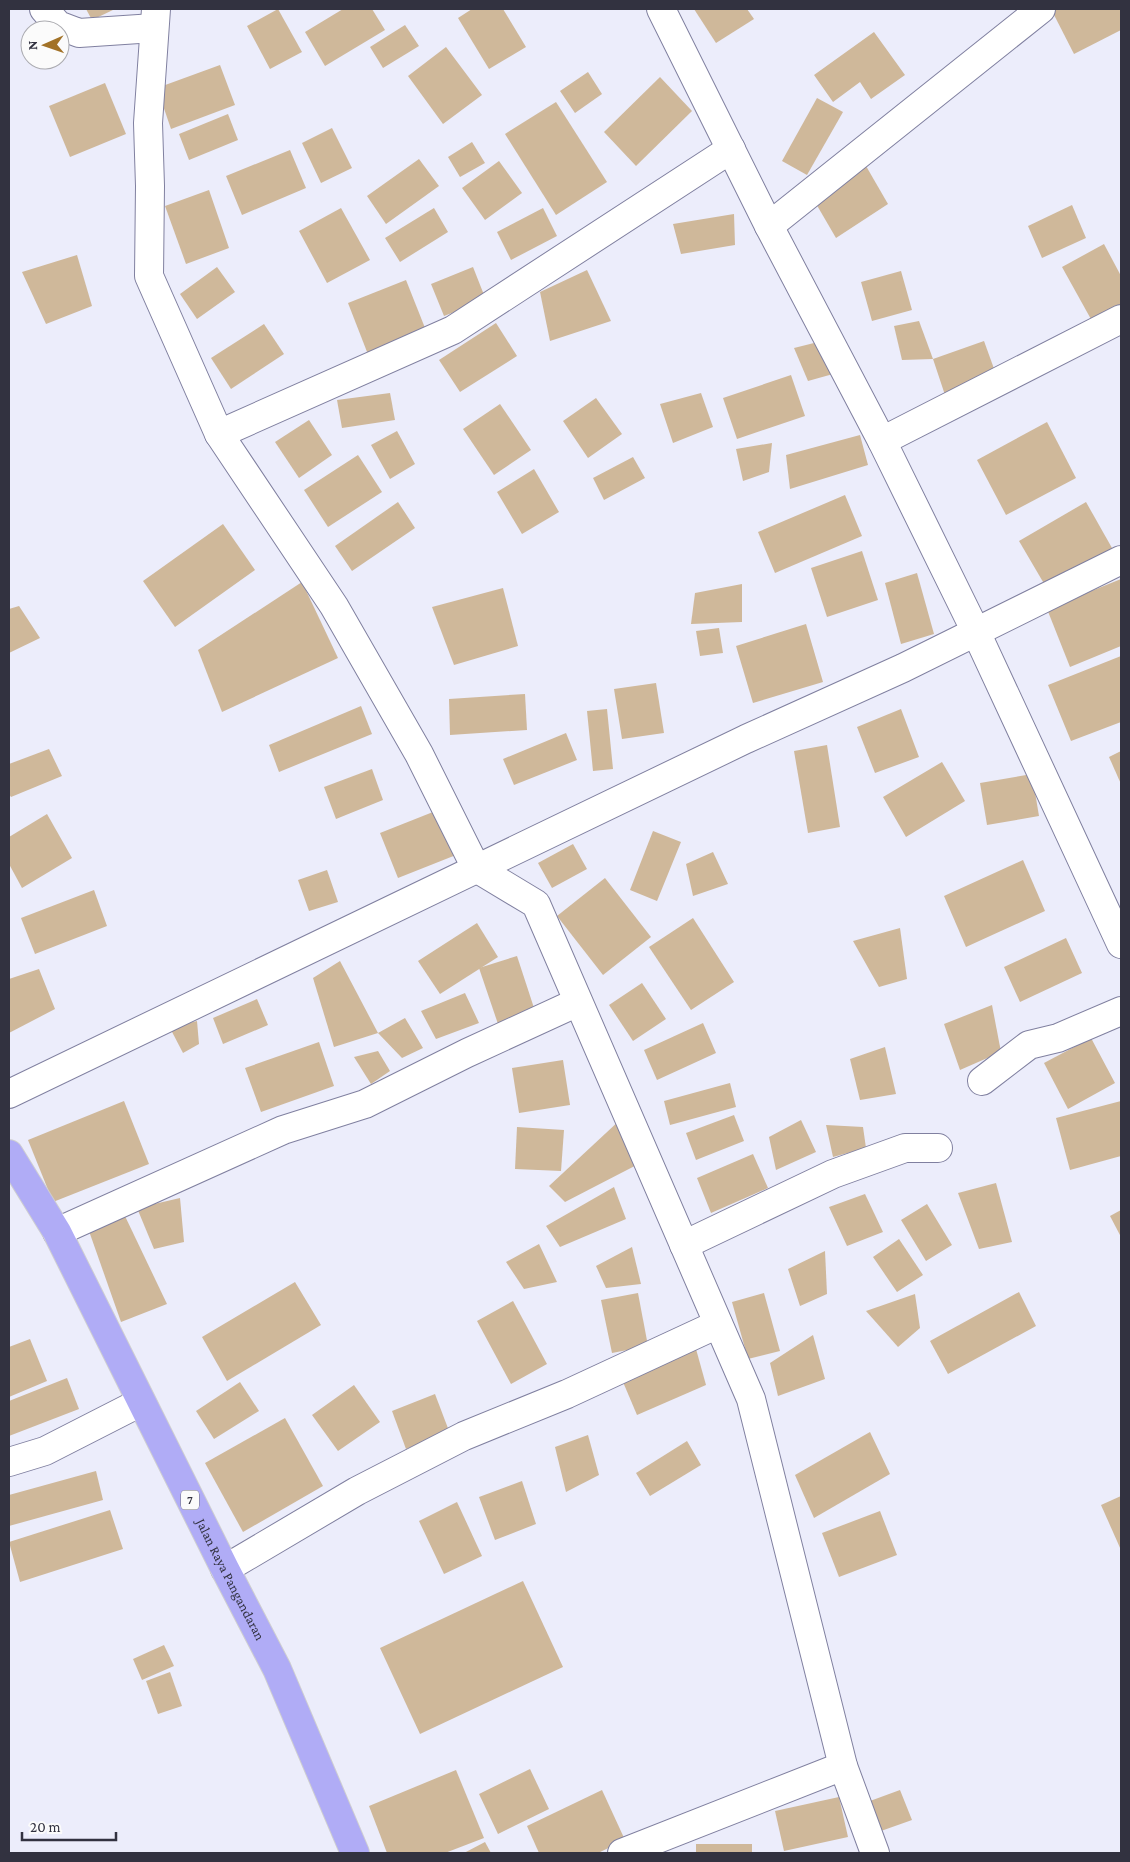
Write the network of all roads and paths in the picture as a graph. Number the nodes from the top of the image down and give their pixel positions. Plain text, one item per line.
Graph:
1 (44, 9) edge
2 (662, 9) edge
3 (1041, 9) edge
4 (155, 18) edge
5 (731, 149) junction
6 (769, 226) junction
7 (1121, 319) edge
8 (219, 434) junction
9 (882, 441) junction
10 (1121, 560) edge
11 (976, 632) junction
12 (476, 868) junction
13 (1121, 944) edge
14 (578, 1002) junction
15 (1121, 1011) edge
16 (982, 1081) dead end
17 (9, 1094) edge
18 (938, 1148) dead end
19 (9, 1154) edge
20 (56, 1232) junction
21 (684, 1245) junction
22 (718, 1324) junction
23 (141, 1402) junction
24 (9, 1462) edge
25 (225, 1569) junction
26 (843, 1766) junction
27 (355, 1853) edge
28 (622, 1853) edge
29 (875, 1853) edge

1 - 4 street
2 - 5 street
3 - 6 street
4 - 8 street
5 - 6 street
5 - 8 street
6 - 9 street
7 - 9 street
8 - 12 street
9 - 11 street
10 - 11 street
11 - 12 street
11 - 13 street
12 - 14 street
12 - 17 street
14 - 20 street
14 - 21 street
15 - 16 street
18 - 21 street
19 - 20 highway, Jalan Raya Pangandaran / 7
20 - 23 highway, Jalan Raya Pangandaran / 7
21 - 22 street
22 - 25 street
22 - 26 street
23 - 24 street
23 - 25 highway, Jalan Raya Pangandaran / 7
25 - 27 highway, Jalan Raya Pangandaran / 7
26 - 28 street
26 - 29 street

